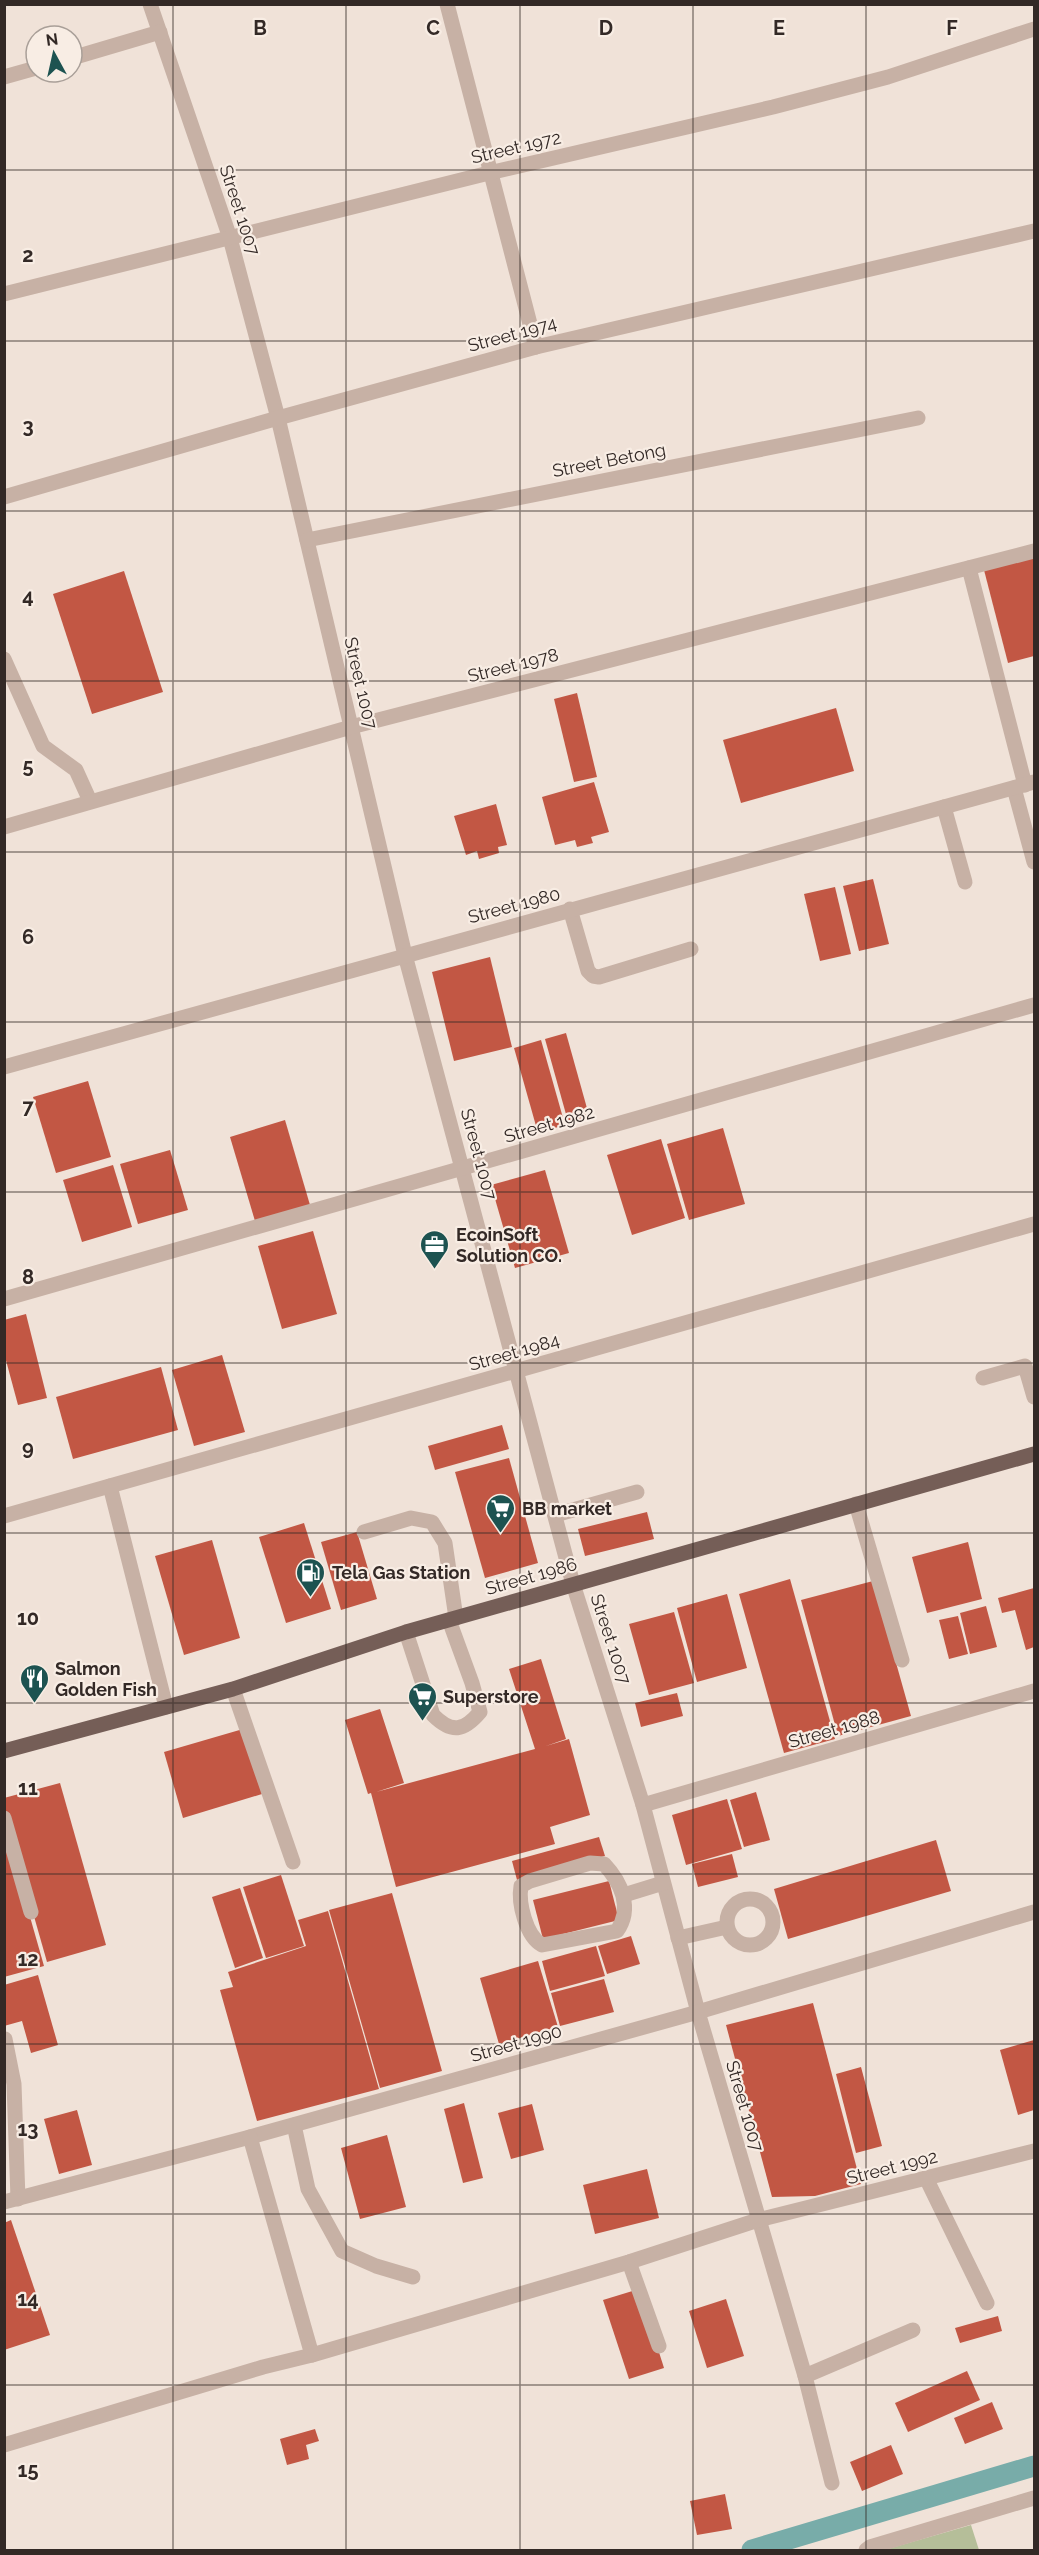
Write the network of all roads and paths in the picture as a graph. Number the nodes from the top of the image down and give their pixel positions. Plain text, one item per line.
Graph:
1 (150, 4) edge
2 (447, 4) edge
3 (1035, 29) edge
4 (160, 32) junction
5 (84, 54) edge
6 (24, 72) edge
7 (4, 78) edge
8 (489, 173) junction
9 (1035, 231) edge
10 (230, 238) junction
11 (4, 294) edge
12 (536, 347) junction
13 (278, 418) junction
14 (918, 418) dead end
15 (4, 497) edge
16 (307, 540) junction
17 (1035, 551) edge
18 (969, 568) junction
19 (4, 659) edge
20 (351, 727) junction
21 (1025, 785) edge
22 (90, 801) junction
23 (944, 807) junction
24 (4, 827) edge
25 (1035, 862) edge
26 (964, 882) dead end
27 (570, 909) junction
28 (691, 949) dead end
29 (405, 955) junction
30 (1035, 1005) edge
31 (4, 1067) edge
32 (462, 1169) junction
33 (1035, 1224) edge
34 (4, 1299) edge
35 (516, 1371) junction
36 (983, 1378) dead end
37 (1035, 1397) edge
38 (1035, 1454) edge
39 (110, 1486) junction
40 (637, 1492) dead end
41 (856, 1504) junction
42 (555, 1515) junction
43 (4, 1516) edge
44 (363, 1532) dead end
45 (573, 1584) junction
46 (452, 1618) junction
47 (406, 1632) junction
48 (902, 1660) dead end
49 (234, 1689) junction
50 (1035, 1691) edge
51 (166, 1707) junction
52 (4, 1751) edge
53 (643, 1805) junction
54 (4, 1818) edge
55 (293, 1862) dead end
56 (663, 1883) junction
57 (624, 1894) junction
58 (31, 1912) dead end
59 (1035, 1912) edge
60 (727, 1927) dead end
61 (678, 1938) junction
62 (698, 2012) junction
63 (5, 2039) edge
64 (294, 2125) junction
65 (249, 2137) junction
66 (1035, 2151) edge
67 (926, 2178) junction
68 (11, 2200) edge
69 (758, 2220) junction
70 (629, 2262) junction
71 (413, 2277) dead end
72 (987, 2303) dead end
73 (913, 2331) dead end
74 (659, 2346) dead end
75 (312, 2355) junction
76 (805, 2376) junction
77 (4, 2445) edge
78 (832, 2483) dead end
79 (1035, 2498) edge
80 (866, 2550) edge

1 - 4 street, Street 1007
2 - 8 street
3 - 8 street, Street 1972
4 - 5 street
4 - 10 street, Street 1007
6 - 7 street
8 - 10 street, Street 1972
8 - 12 street
9 - 12 street, Street 1974
10 - 11 street, Street 1972
10 - 13 street, Street 1007
12 - 13 street, Street 1974
13 - 15 street, Street 1974
13 - 16 street, Street 1007
14 - 16 street, Street Betong
16 - 20 street, Street 1007
17 - 18 street, Street 1978
18 - 20 street, Street 1978
18 - 21 street
19 - 22 street
20 - 22 street, Street 1978
20 - 29 street, Street 1007
21 - 23 street, Street 1980
21 - 25 street
22 - 24 street, Street 1978
23 - 26 street
23 - 27 street, Street 1980
27 - 28 street
27 - 29 street, Street 1980
29 - 31 street, Street 1980
29 - 32 street, Street 1007
30 - 32 street, Street 1982
32 - 34 street, Street 1982
32 - 35 street, Street 1007
33 - 35 street, Street 1984
35 - 39 street, Street 1984
35 - 42 street, Street 1007
36 - 37 street
38 - 41 main road, Street 1986
39 - 43 street, Street 1984
39 - 51 street
40 - 42 street
41 - 45 main road, Street 1986
41 - 48 street
42 - 45 street, Street 1007
44 - 46 street
45 - 46 main road, Street 1986
45 - 53 street, Street 1007
46 - 47 main road, Street 1986
46 - 47 street
47 - 49 main road, Street 1986
49 - 51 main road, Street 1986
49 - 55 street
50 - 53 street, Street 1988
51 - 52 main road, Street 1986
53 - 56 street, Street 1007
54 - 58 street
56 - 57 street
56 - 61 street, Street 1007
57 - 57 street
59 - 62 street, Street 1990
60 - 61 street
61 - 62 street, Street 1007
62 - 64 street, Street 1990
62 - 69 street, Street 1007
63 - 68 street
64 - 65 street, Street 1990
64 - 71 street
65 - 68 street, Street 1990
65 - 75 street
66 - 67 street, Street 1992
67 - 69 street, Street 1992
67 - 72 street
69 - 70 street, Street 1992
69 - 76 street, Street 1007
70 - 74 street
70 - 75 street, Street 1992
73 - 76 street
75 - 77 street, Street 1992
76 - 78 street, Street 1007
79 - 80 street

